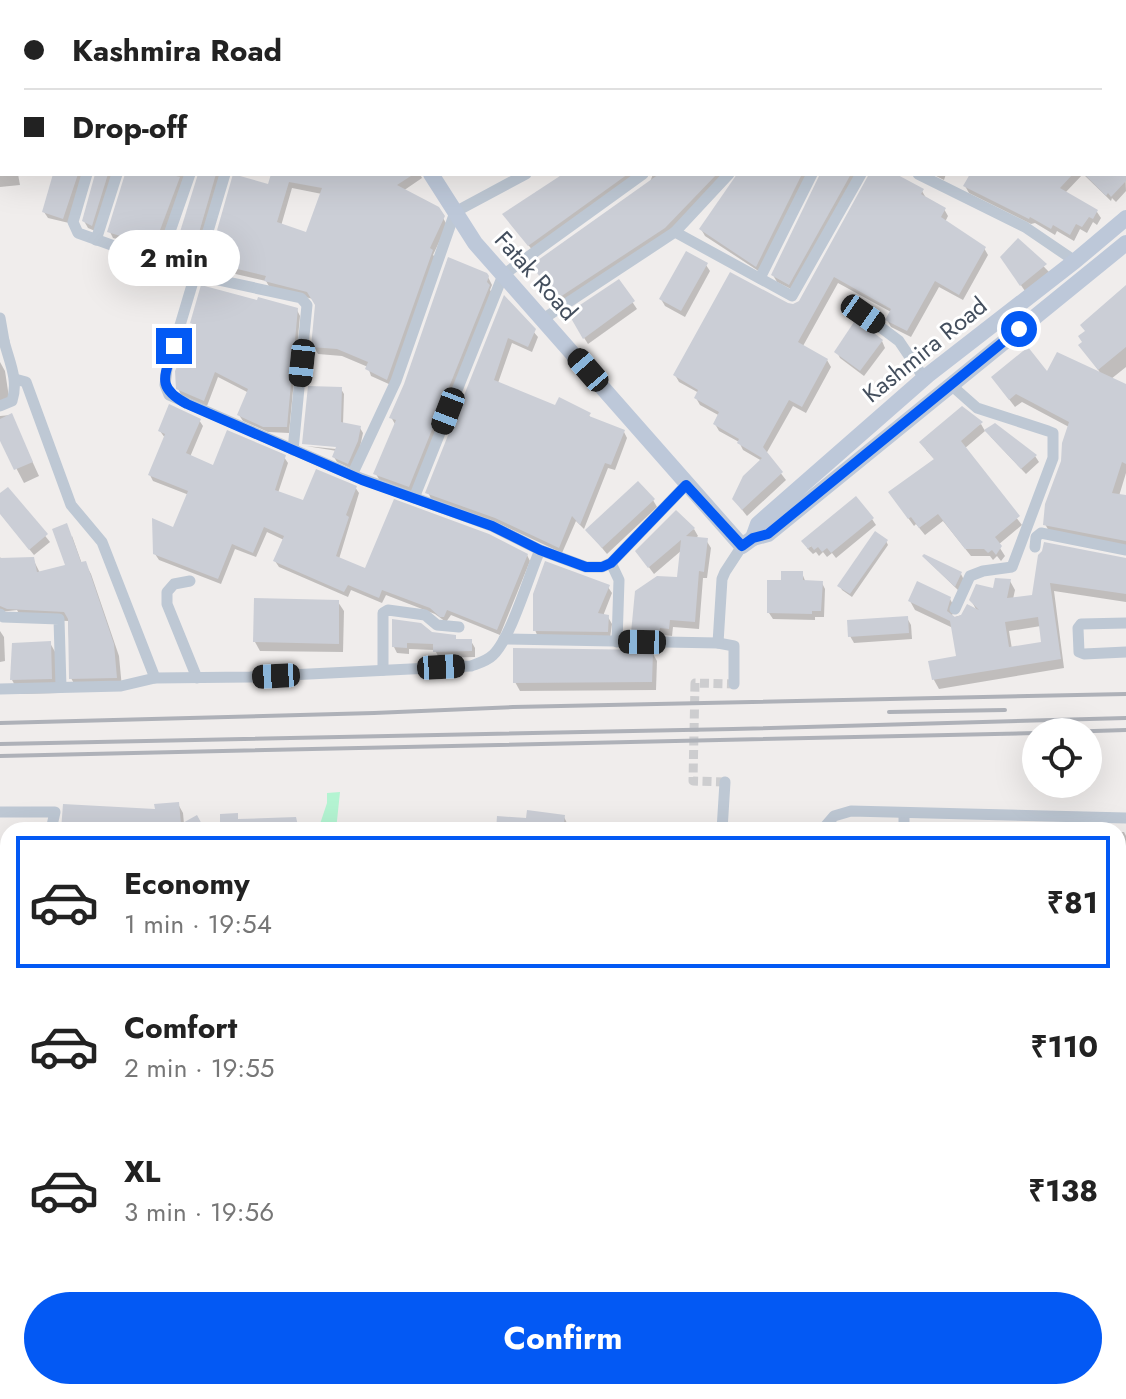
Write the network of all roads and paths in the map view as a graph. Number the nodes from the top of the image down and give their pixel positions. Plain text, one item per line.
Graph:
1 (86, 176) edge
2 (116, 176) edge
3 (189, 176) edge
4 (224, 176) edge
5 (432, 176) edge
6 (522, 176) edge
7 (640, 176) edge
8 (727, 176) edge
9 (811, 176) edge
10 (860, 176) edge
11 (922, 176) edge
12 (455, 212) junction
13 (1126, 218) edge
14 (675, 232) junction
15 (96, 240) junction
16 (1126, 243) edge
17 (1075, 261) junction
18 (159, 263) junction
19 (195, 275) junction
20 (503, 275) junction
21 (760, 278) junction
22 (863, 314) dead end
23 (0, 318) edge
24 (543, 319) junction
25 (2, 341) edge
26 (924, 378) junction
27 (15, 379) junction
28 (951, 385) junction
29 (0, 406) edge
30 (293, 450) junction
31 (352, 475) junction
32 (686, 485) junction
33 (414, 498) junction
34 (755, 535) junction
35 (1035, 547) dead end
36 (540, 550) junction
37 (1126, 550) edge
38 (611, 563) junction
39 (190, 581) dead end
40 (955, 609) dead end
41 (0, 614) edge
42 (1126, 623) edge
43 (459, 627) dead end
44 (504, 639) junction
45 (617, 642) junction
46 (718, 643) junction
47 (1126, 652) edge
48 (383, 670) junction
49 (155, 678) junction
50 (197, 678) junction
51 (734, 684) dead end
52 (61, 687) junction
53 (0, 689) edge
54 (725, 782) dead end
55 (0, 812) edge
56 (904, 813) junction
57 (1126, 818) edge
58 (53, 822) edge
59 (722, 822) edge
60 (829, 822) edge
61 (904, 822) edge

1 - 15 street
2 - 15 street
3 - 18 street
4 - 19 street
5 - 12 main road, Fatak Road
6 - 12 street
7 - 20 street
8 - 14 street
9 - 21 street
10 - 21 street
11 - 17 street
12 - 20 main road, Fatak Road
12 - 31 street
13 - 17 main road, Kashmira Road
14 - 21 street
14 - 24 street
15 - 18 street
16 - 28 main road, Kashmira Road
17 - 26 main road, Kashmira Road
18 - 19 street
19 - 30 street
19 - 30 street
20 - 24 main road, Fatak Road
20 - 33 street
22 - 26 street
23 - 25 street
24 - 32 main road, Fatak Road
25 - 27 street
26 - 34 main road, Kashmira Road
27 - 29 street
27 - 49 street
28 - 34 main road, Kashmira Road
28 - 40 street
30 - 31 street
31 - 33 street
32 - 34 main road, Fatak Road
32 - 38 street
33 - 36 street
34 - 46 street
35 - 37 street
36 - 38 street
36 - 44 street
38 - 45 street
39 - 50 street
41 - 52 street
42 - 47 street
43 - 48 street
44 - 45 street
44 - 48 street
45 - 46 street
46 - 51 street
48 - 50 street
49 - 50 street
49 - 52 street
52 - 53 street
54 - 59 street
55 - 58 street
56 - 57 street
56 - 60 street
56 - 61 street

